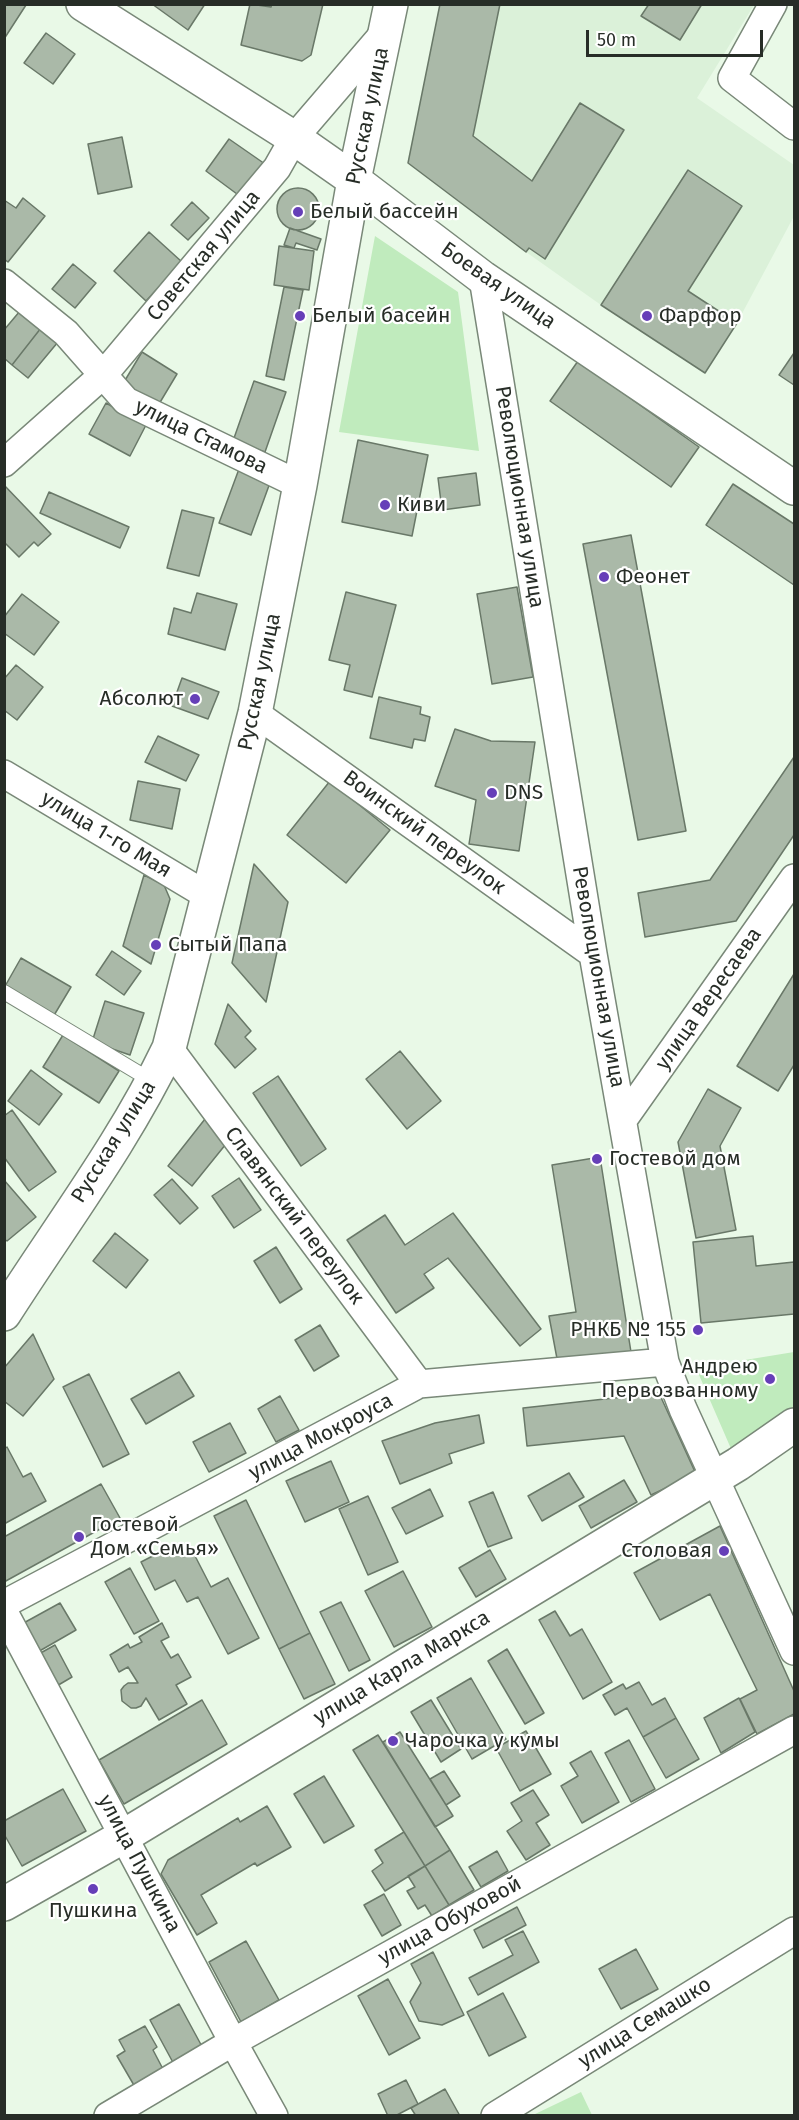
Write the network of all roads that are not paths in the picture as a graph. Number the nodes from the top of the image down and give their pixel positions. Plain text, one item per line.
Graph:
1 (83, 4) edge
2 (773, 4) edge
3 (388, 18) edge
4 (795, 126) edge
5 (294, 138) junction
6 (354, 180) junction
7 (483, 278) junction
8 (4, 283) edge
9 (104, 374) junction
10 (4, 463) edge
11 (300, 485) junction
12 (795, 488) edge
13 (255, 713) junction
14 (4, 774) edge
15 (795, 878) edge
16 (208, 896) junction
17 (593, 954) junction
18 (4, 992) edge
19 (169, 1048) junction
20 (153, 1082) junction
21 (623, 1120) junction
22 (4, 1314) edge
23 (665, 1362) junction
24 (419, 1384) junction
25 (795, 1425) edge
26 (715, 1478) junction
27 (4, 1604) edge
28 (4, 1612) edge
29 (795, 1651) edge
30 (795, 1730) edge
31 (124, 1836) junction
32 (4, 1904) edge
33 (795, 1931) edge
34 (233, 2042) junction
35 (108, 2115) edge
36 (274, 2115) edge
37 (495, 2115) edge

1 - 5 main road, Боевая улица
2 - 4 street
3 - 5 street, Советская улица
3 - 6 main road, Русская улица
5 - 6 main road, Боевая улица
5 - 9 street, Советская улица
6 - 7 main road, Боевая улица
6 - 11 main road, Русская улица
7 - 12 main road, Боевая улица
7 - 17 street, Революционная улица
8 - 9 street, улица Стамова
9 - 10 street, Советская улица
9 - 11 street, улица Стамова
11 - 13 main road, Русская улица
13 - 16 main road, Русская улица
13 - 17 street, Воинский переулок
14 - 16 street, улица 1-го Мая
15 - 21 street, улица Вересаева
16 - 19 main road, Русская улица
17 - 21 street, Революционная улица
18 - 20 lane
19 - 20 main road, Русская улица
19 - 24 street, Славянский переулок
20 - 22 main road, Русская улица
21 - 23 street, Революционная улица
23 - 24 street, улица Мокроуса
23 - 26 street, Революционная улица
24 - 27 street, улица Мокроуса
25 - 26 main road, улица Карла Маркса
26 - 29 street, Революционная улица
26 - 31 main road, улица Карла Маркса
28 - 31 street, улица Пушкина
30 - 34 street, улица Обуховой
31 - 32 main road, улица Карла Маркса
31 - 34 street, улица Пушкина
33 - 37 street, улица Семашко
34 - 35 street, улица Обуховой
34 - 36 street, улица Пушкина

